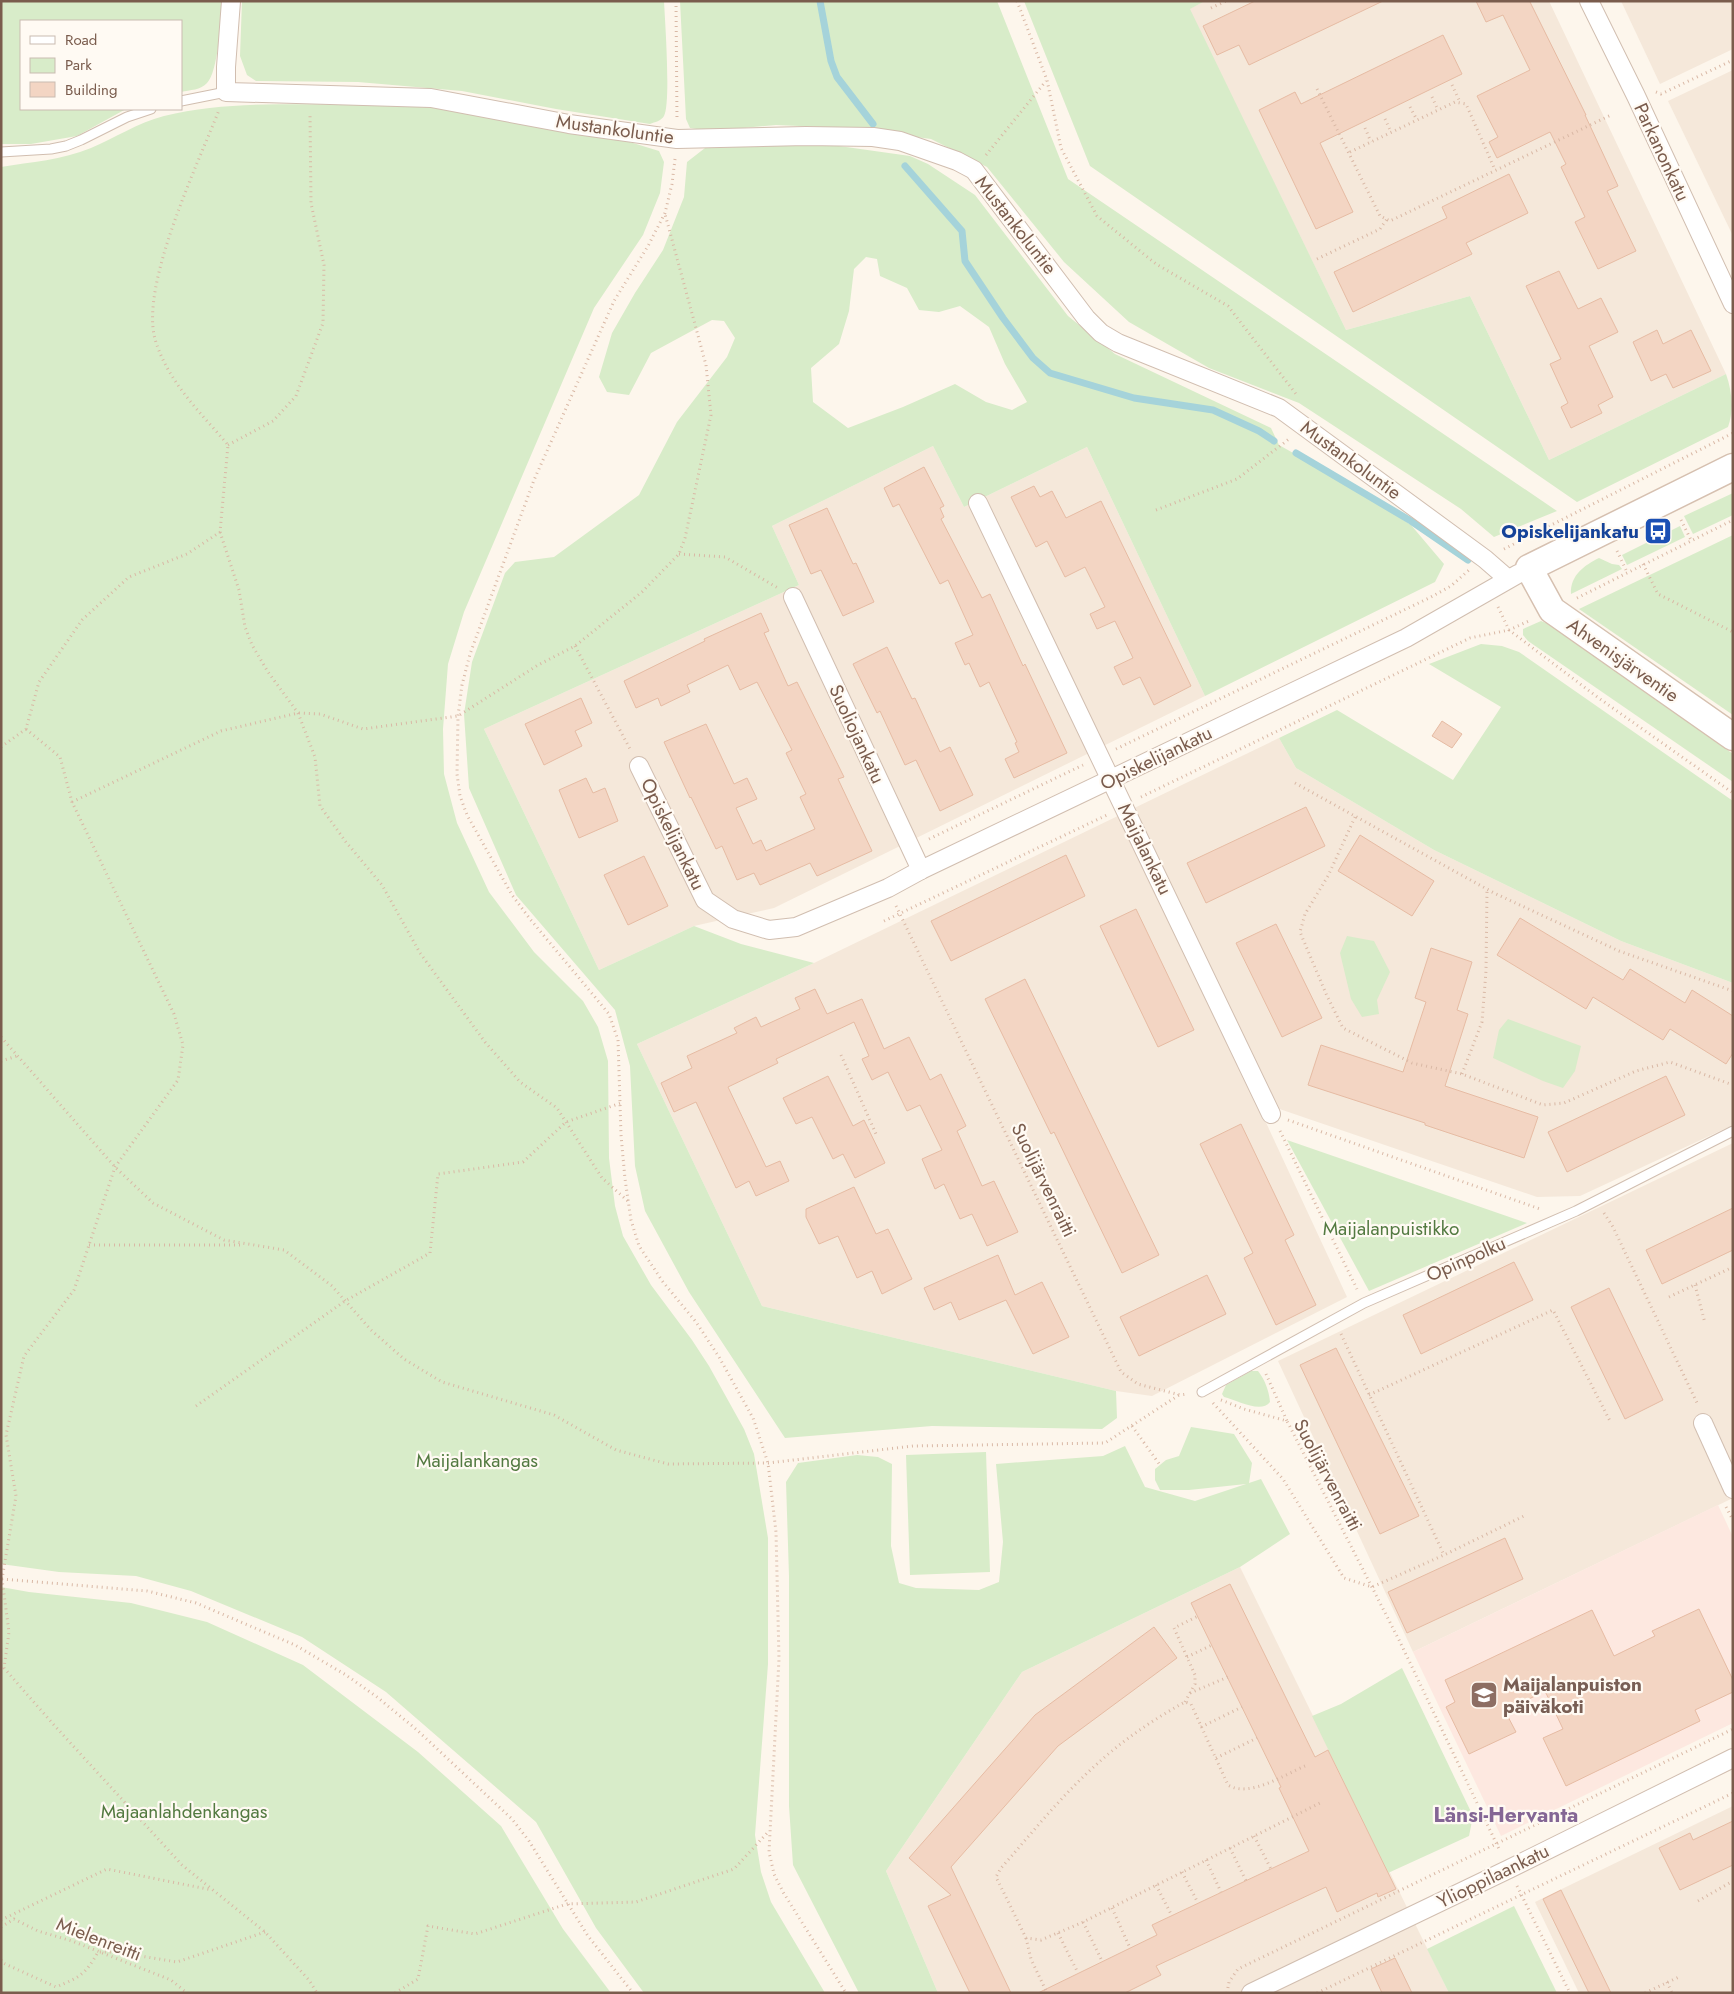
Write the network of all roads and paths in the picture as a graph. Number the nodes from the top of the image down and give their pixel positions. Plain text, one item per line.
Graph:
1 (231, 1) edge
2 (676, 1) edge
3 (1017, 1) edge
4 (1226, 1) edge
5 (1589, 1) edge
6 (1211, 8) dead end
7 (1733, 60) edge
8 (1047, 80) junction
9 (1452, 85) dead end
10 (1317, 89) dead end
11 (226, 92) junction
12 (309, 93) junction
13 (1636, 96) junction
14 (1432, 97) dead end
15 (182, 100) edge
16 (1460, 103) junction
17 (1410, 107) dead end
18 (148, 110) edge
19 (1438, 110) junction
20 (1611, 114) dead end
21 (1385, 119) dead end
22 (1417, 120) junction
23 (1365, 128) dead end
24 (1392, 132) junction
25 (677, 139) junction
26 (1372, 142) junction
27 (1, 152) edge
28 (1350, 152) junction
29 (974, 170) junction
30 (1495, 170) junction
31 (665, 213) junction
32 (1387, 219) junction
33 (1317, 259) dead end
34 (1733, 304) edge
35 (1299, 398) dead end
36 (1306, 426) junction
37 (1733, 433) edge
38 (228, 445) junction
39 (1733, 467) edge
40 (978, 503) dead end
41 (1156, 510) dead end
42 (1681, 520) dead end
43 (1733, 520) edge
44 (220, 532) junction
45 (1691, 540) junction
46 (1617, 551) dead end
47 (679, 554) junction
48 (1485, 559) junction
49 (1643, 564) junction
50 (1627, 572) junction
51 (1519, 574) junction
52 (793, 597) joint
53 (1552, 610) junction
54 (1509, 630) junction
55 (1733, 632) edge
56 (575, 646) junction
57 (298, 713) junction
58 (458, 716) junction
59 (26, 729) junction
60 (1733, 737) edge
61 (1, 747) edge
62 (1100, 757) junction
63 (639, 766) joint
64 (1111, 780) junction
65 (1295, 784) dead end
66 (1733, 792) edge
67 (72, 802) junction
68 (1124, 806) junction
69 (1355, 817) junction
70 (910, 848) junction
71 (921, 870) junction
72 (888, 888) junction
73 (1487, 889) junction
74 (900, 914) junction
75 (884, 921) dead end
76 (1733, 991) edge
77 (1, 1037) edge
78 (841, 1055) dead end
79 (18, 1056) junction
80 (1, 1061) edge
81 (1462, 1074) junction
82 (1733, 1086) edge
83 (621, 1103) junction
84 (1271, 1114) joint
85 (566, 1122) junction
86 (1733, 1131) edge
87 (876, 1134) dead end
88 (115, 1168) junction
89 (629, 1203) junction
90 (89, 1245) junction
91 (252, 1245) junction
92 (1733, 1267) edge
93 (1695, 1285) junction
94 (1669, 1297) dead end
95 (345, 1301) junction
96 (1364, 1303) junction
97 (1334, 1320) junction
98 (1705, 1323) dead end
99 (1260, 1360) junction
100 (1202, 1392) junction
101 (1180, 1395) junction
102 (1369, 1396) junction
103 (196, 1406) dead end
104 (1287, 1421) junction
105 (1610, 1421) dead end
106 (1703, 1423) dead end
107 (1132, 1426) junction
108 (768, 1463) junction
109 (1160, 1465) dead end
110 (1733, 1489) edge
111 (1526, 1515) dead end
112 (1444, 1555) junction
113 (1, 1579) edge
114 (1372, 1587) junction
115 (6, 1611) junction
116 (1, 1612) edge
117 (1198, 1616) dead end
118 (1212, 1645) dead end
119 (1187, 1657) junction
120 (1228, 1677) dead end
121 (1190, 1694) junction
122 (1185, 1702) junction
123 (1242, 1708) dead end
124 (1201, 1727) junction
125 (1733, 1729) edge
126 (1258, 1738) dead end
127 (1216, 1758) junction
128 (1733, 1758) edge
129 (1305, 1766) dead end
130 (1733, 1793) edge
131 (1322, 1802) dead end
132 (769, 1830) junction
133 (1254, 1836) junction
134 (1496, 1843) junction
135 (1230, 1848) junction
136 (1206, 1860) junction
137 (1271, 1869) dead end
138 (1509, 1869) junction
139 (1182, 1872) junction
140 (1246, 1881) dead end
141 (1733, 1881) edge
142 (1156, 1885) junction
143 (213, 1890) junction
144 (1221, 1892) dead end
145 (1521, 1894) junction
146 (1698, 1901) dead end
147 (1198, 1903) dead end
148 (568, 1904) junction
149 (1112, 1908) junction
150 (1172, 1916) dead end
151 (1, 1920) edge
152 (1083, 1922) junction
153 (1, 1926) edge
154 (265, 1932) junction
155 (1058, 1933) junction
156 (1026, 1938) junction
157 (1130, 1948) dead end
158 (98, 1952) junction
159 (1, 1960) edge
160 (1102, 1962) dead end
161 (1078, 1973) dead end
162 (1681, 1976) dead end
163 (1667, 1982) junction
164 (187, 1993) edge
165 (317, 1993) edge
166 (395, 1993) edge
167 (633, 1993) edge
168 (846, 1993) edge
169 (1047, 1993) edge
170 (1227, 1993) edge
171 (1251, 1993) edge
172 (1317, 1993) edge
173 (1570, 1993) edge
174 (1644, 1993) edge
175 (1672, 1993) edge

1 - 11 street
2 - 25 path
3 - 8 path
4 - 6 path
5 - 13 street, Parkanonkatu
7 - 13 path
8 - 29 path
8 - 35 path
9 - 16 path
10 - 28 path
11 - 12 street, Mustankoluntie
11 - 15 lane, Mustankoluntie
11 - 38 path
12 - 25 street, Mustankoluntie
12 - 38 path
13 - 34 street, Parkanonkatu
14 - 19 path
16 - 19 path
16 - 30 path
17 - 22 path
18 - 27 lane
19 - 22 path
20 - 30 path
21 - 24 path
22 - 24 path
23 - 26 path
24 - 26 path
25 - 29 street, Mustankoluntie
25 - 31 path
26 - 28 path
28 - 32 path
29 - 36 street, Mustankoluntie
30 - 32 path
31 - 47 path
31 - 58 path
32 - 33 path
36 - 41 path
36 - 48 street, Mustankoluntie
37 - 48 path
38 - 44 path
39 - 51 main road, Opiskelijankatu
40 - 62 street, Maijalankatu
42 - 45 path
43 - 45 path
44 - 57 path
44 - 59 path
45 - 49 path
46 - 50 path
47 - 52 path
47 - 56 path
48 - 51 street, Mustankoluntie
48 - 62 path
49 - 50 path
49 - 55 path
50 - 53 path
51 - 53 main road, Ahvenisjärventie
51 - 64 street, Opiskelijankatu
52 - 70 street, Suoliojankatu
53 - 54 path
53 - 60 main road, Ahvenisjärventie
54 - 66 path
54 - 68 path
56 - 58 path
56 - 63 path
57 - 58 path
57 - 67 path
57 - 85 path
58 - 83 path
59 - 61 path
59 - 67 path
62 - 64 street, Maijalankatu
62 - 70 path
63 - 72 street, Opiskelijankatu
64 - 68 street, Maijalankatu
64 - 71 street, Opiskelijankatu
65 - 69 path
67 - 88 path
68 - 74 path
68 - 84 street, Maijalankatu
69 - 73 path
69 - 81 path
70 - 71 street, Suoliojankatu
71 - 72 street, Opiskelijankatu
72 - 74 path, Suolijärvenraitti
73 - 76 path
73 - 81 path
74 - 75 path
74 - 101 path, Suolijärvenraitti
77 - 79 path
78 - 87 path
79 - 80 path
79 - 88 path
81 - 82 path
83 - 85 path
83 - 89 path
84 - 96 path
85 - 89 path
85 - 95 path
86 - 96 lane, Opinpolku
88 - 90 path
88 - 91 path
89 - 108 path
90 - 91 path
90 - 113 path
91 - 95 path
92 - 93 path
93 - 94 path
93 - 98 path
95 - 103 path
95 - 108 path
96 - 97 lane, Opinpolku
97 - 99 lane, Opinpolku
97 - 102 path
99 - 100 lane, Opinpolku
99 - 104 path
100 - 101 path, Suolijärvenraitti
100 - 104 path, Suolijärvenraitti
100 - 114 path
101 - 107 path
102 - 105 path
102 - 112 path
104 - 114 path, Suolijärvenraitti
106 - 110 street
107 - 108 path
107 - 109 path
108 - 132 path
111 - 112 path
112 - 114 path
113 - 115 path
113 - 148 path
114 - 134 path, Suolijärvenraitti
115 - 116 path
115 - 143 path
117 - 119 path
118 - 119 path
119 - 121 path
120 - 121 path
121 - 122 path
122 - 124 path
122 - 156 path
123 - 124 path
124 - 127 path
125 - 134 path
126 - 127 path
127 - 129 path
128 - 138 street, Ylioppilaankatu
130 - 145 path
131 - 133 path
132 - 148 path
132 - 168 path
133 - 135 path
133 - 137 path
134 - 138 path, Suolijärvenraitti
134 - 170 path
135 - 136 path
135 - 140 path
136 - 139 path
136 - 144 path
138 - 145 path, Suolijärvenraitti
138 - 171 street, Ylioppilaankatu
139 - 142 path
139 - 147 path
141 - 146 path
142 - 149 path
142 - 150 path
143 - 151 path
143 - 154 path
145 - 172 path
145 - 173 path, Suolijärvenraitti
148 - 166 path
148 - 167 path
149 - 152 path
149 - 157 path
152 - 155 path
152 - 160 path
153 - 158 path, Mielenreitti
154 - 158 path
154 - 165 path
155 - 156 path
155 - 161 path
156 - 169 path
158 - 159 path
158 - 164 path, Mielenreitti
162 - 163 path
163 - 174 path
163 - 175 path

